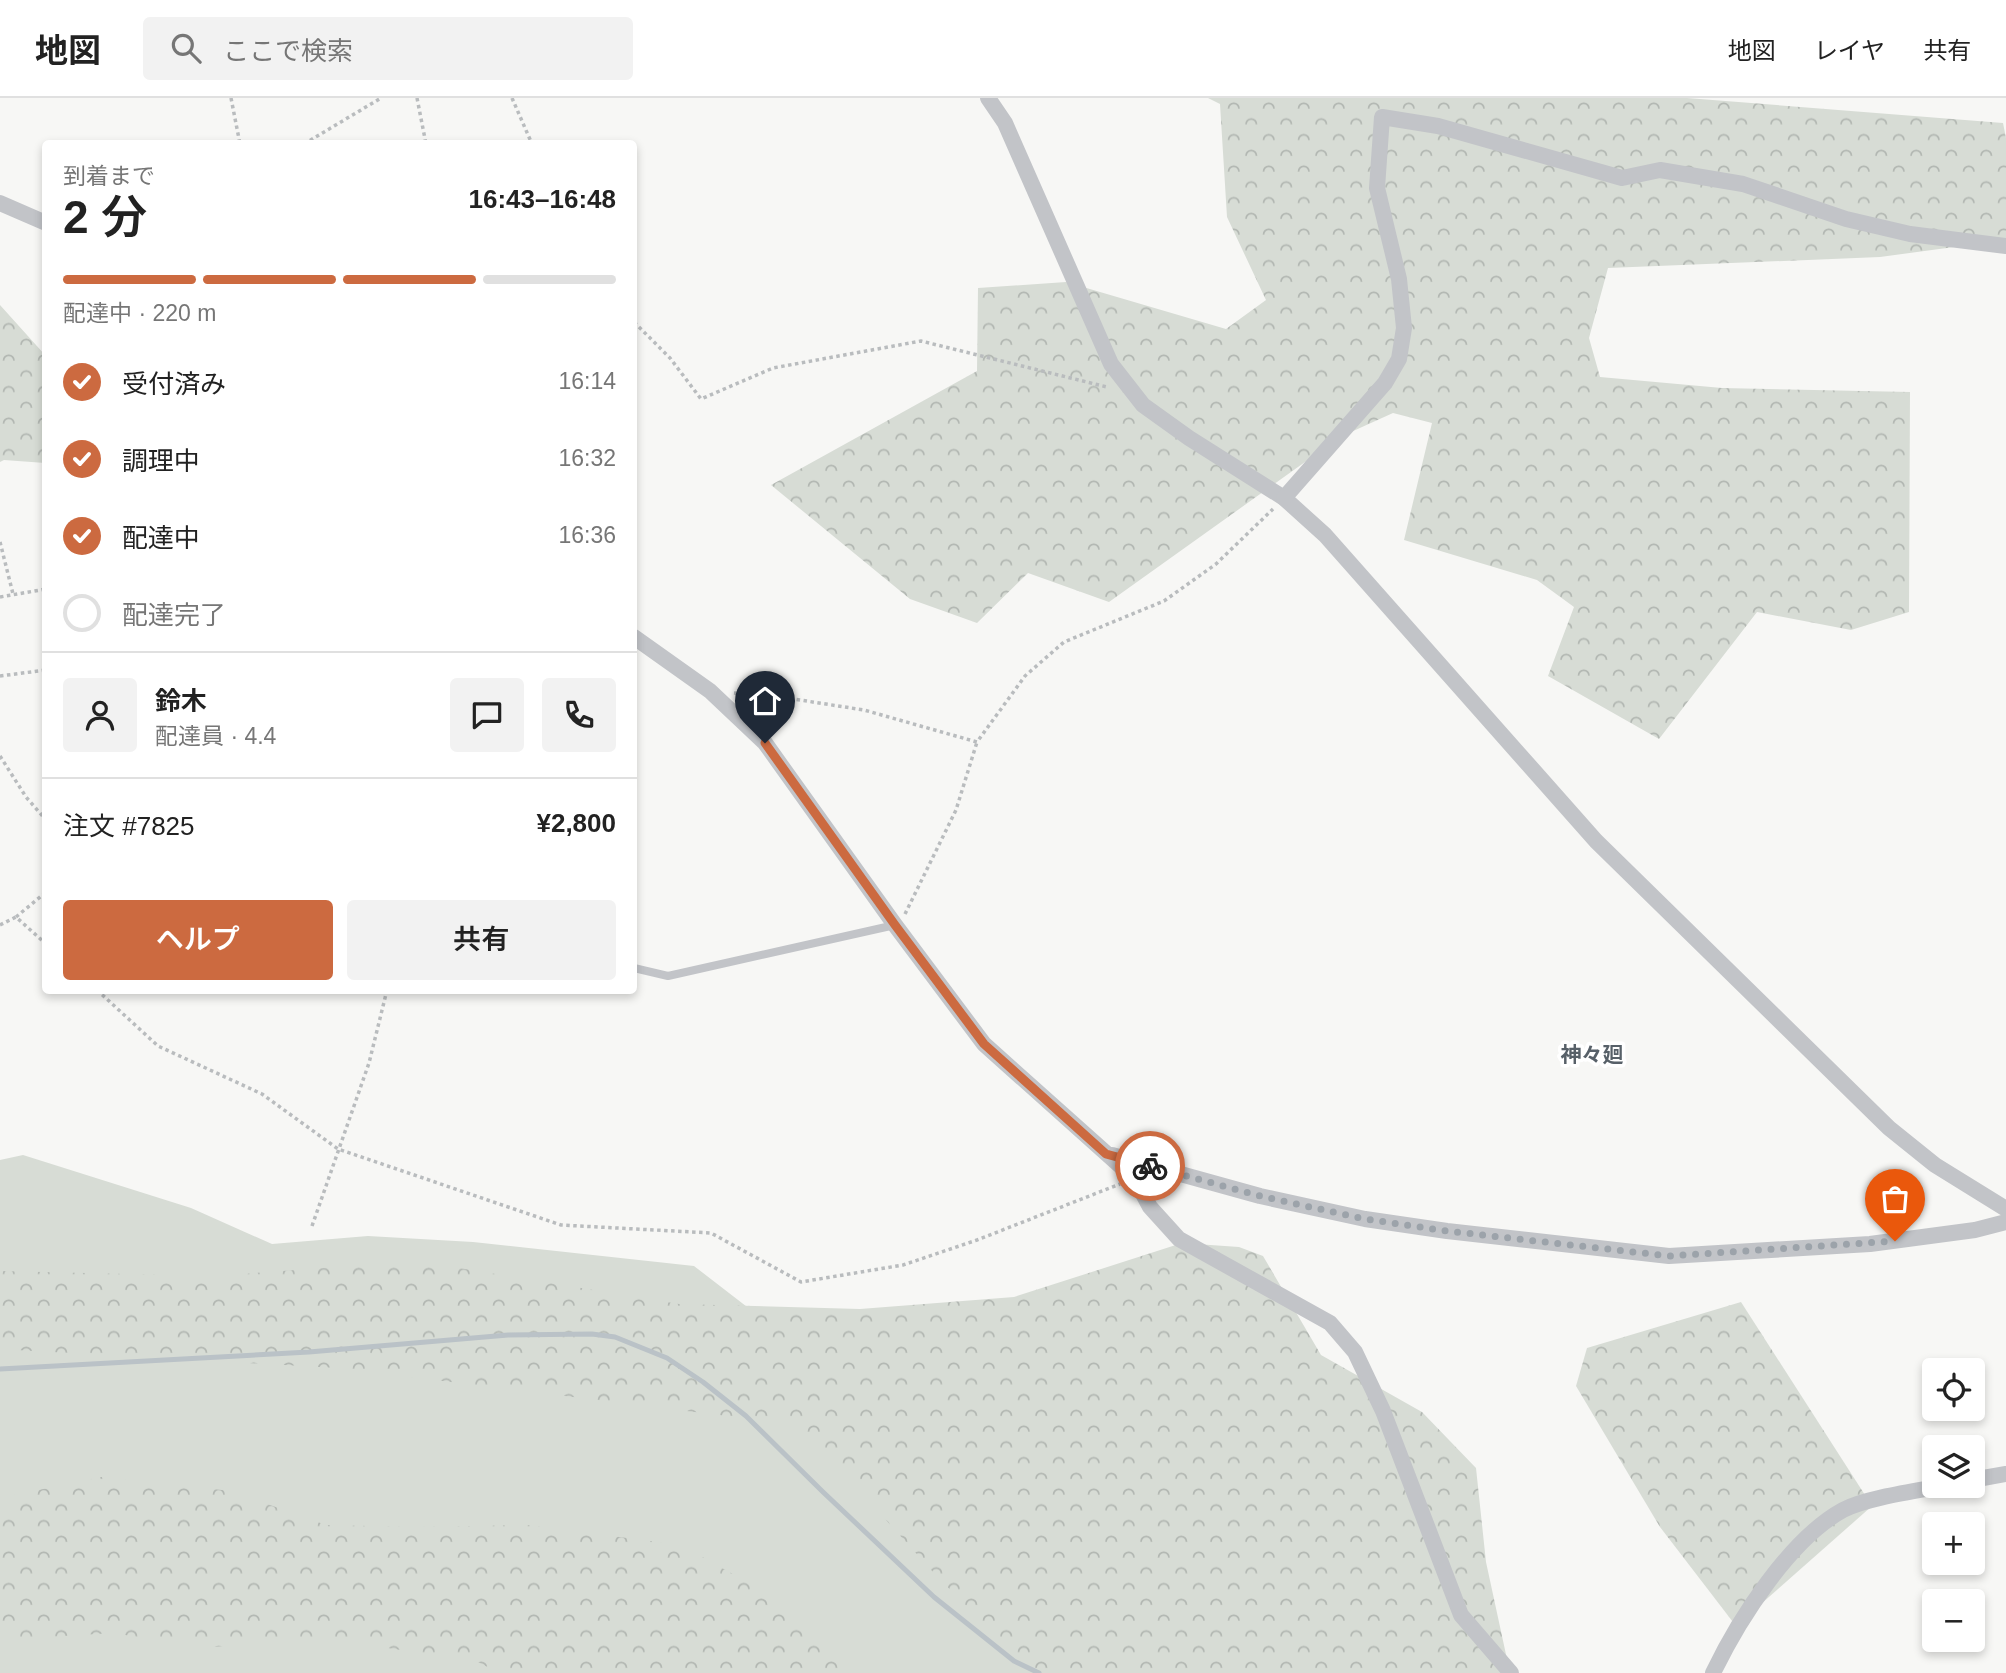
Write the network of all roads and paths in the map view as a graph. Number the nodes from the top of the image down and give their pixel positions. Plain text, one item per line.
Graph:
1 (231, 98) edge
2 (381, 98) edge
3 (417, 98) edge
4 (512, 98) edge
5 (988, 98) edge
6 (239, 140) edge
7 (311, 140) edge
8 (425, 140) edge
9 (530, 140) edge
10 (0, 202) edge
11 (42, 221) edge
12 (2006, 246) edge
13 (637, 324) edge
14 (1107, 387) dead end
15 (1284, 498) junction
16 (0, 541) edge
17 (42, 590) edge
18 (13, 594) junction
19 (0, 597) edge
20 (637, 639) edge
21 (42, 671) edge
22 (0, 676) edge
23 (710, 691) junction
24 (977, 742) junction
25 (0, 756) edge
26 (42, 815) edge
27 (42, 894) edge
28 (16, 917) junction
29 (0, 925) edge
30 (895, 925) junction
31 (42, 940) edge
32 (637, 969) edge
33 (101, 994) edge
34 (386, 994) edge
35 (338, 1149) junction
36 (1106, 1154) junction
37 (1135, 1179) junction
38 (2006, 1209) edge
39 (2006, 1222) edge
40 (312, 1226) dead end
41 (2006, 1474) edge
42 (1985, 1478) edge
43 (1922, 1490) edge
44 (1511, 1673) edge
45 (1713, 1673) edge

1 - 6 path
2 - 7 path
3 - 8 path
4 - 9 path
5 - 15 street
10 - 11 street
12 - 15 street
13 - 14 path
15 - 24 path
15 - 38 street
16 - 18 path
17 - 18 path
18 - 19 path
20 - 23 street
21 - 22 path
23 - 24 path
23 - 30 street
24 - 30 path
25 - 26 path
27 - 28 path
28 - 29 path
28 - 31 path
30 - 32 lane
30 - 36 street
33 - 35 path
34 - 35 path
35 - 37 path
35 - 40 path
36 - 37 street
36 - 39 street
37 - 44 street
41 - 42 street
43 - 45 street

